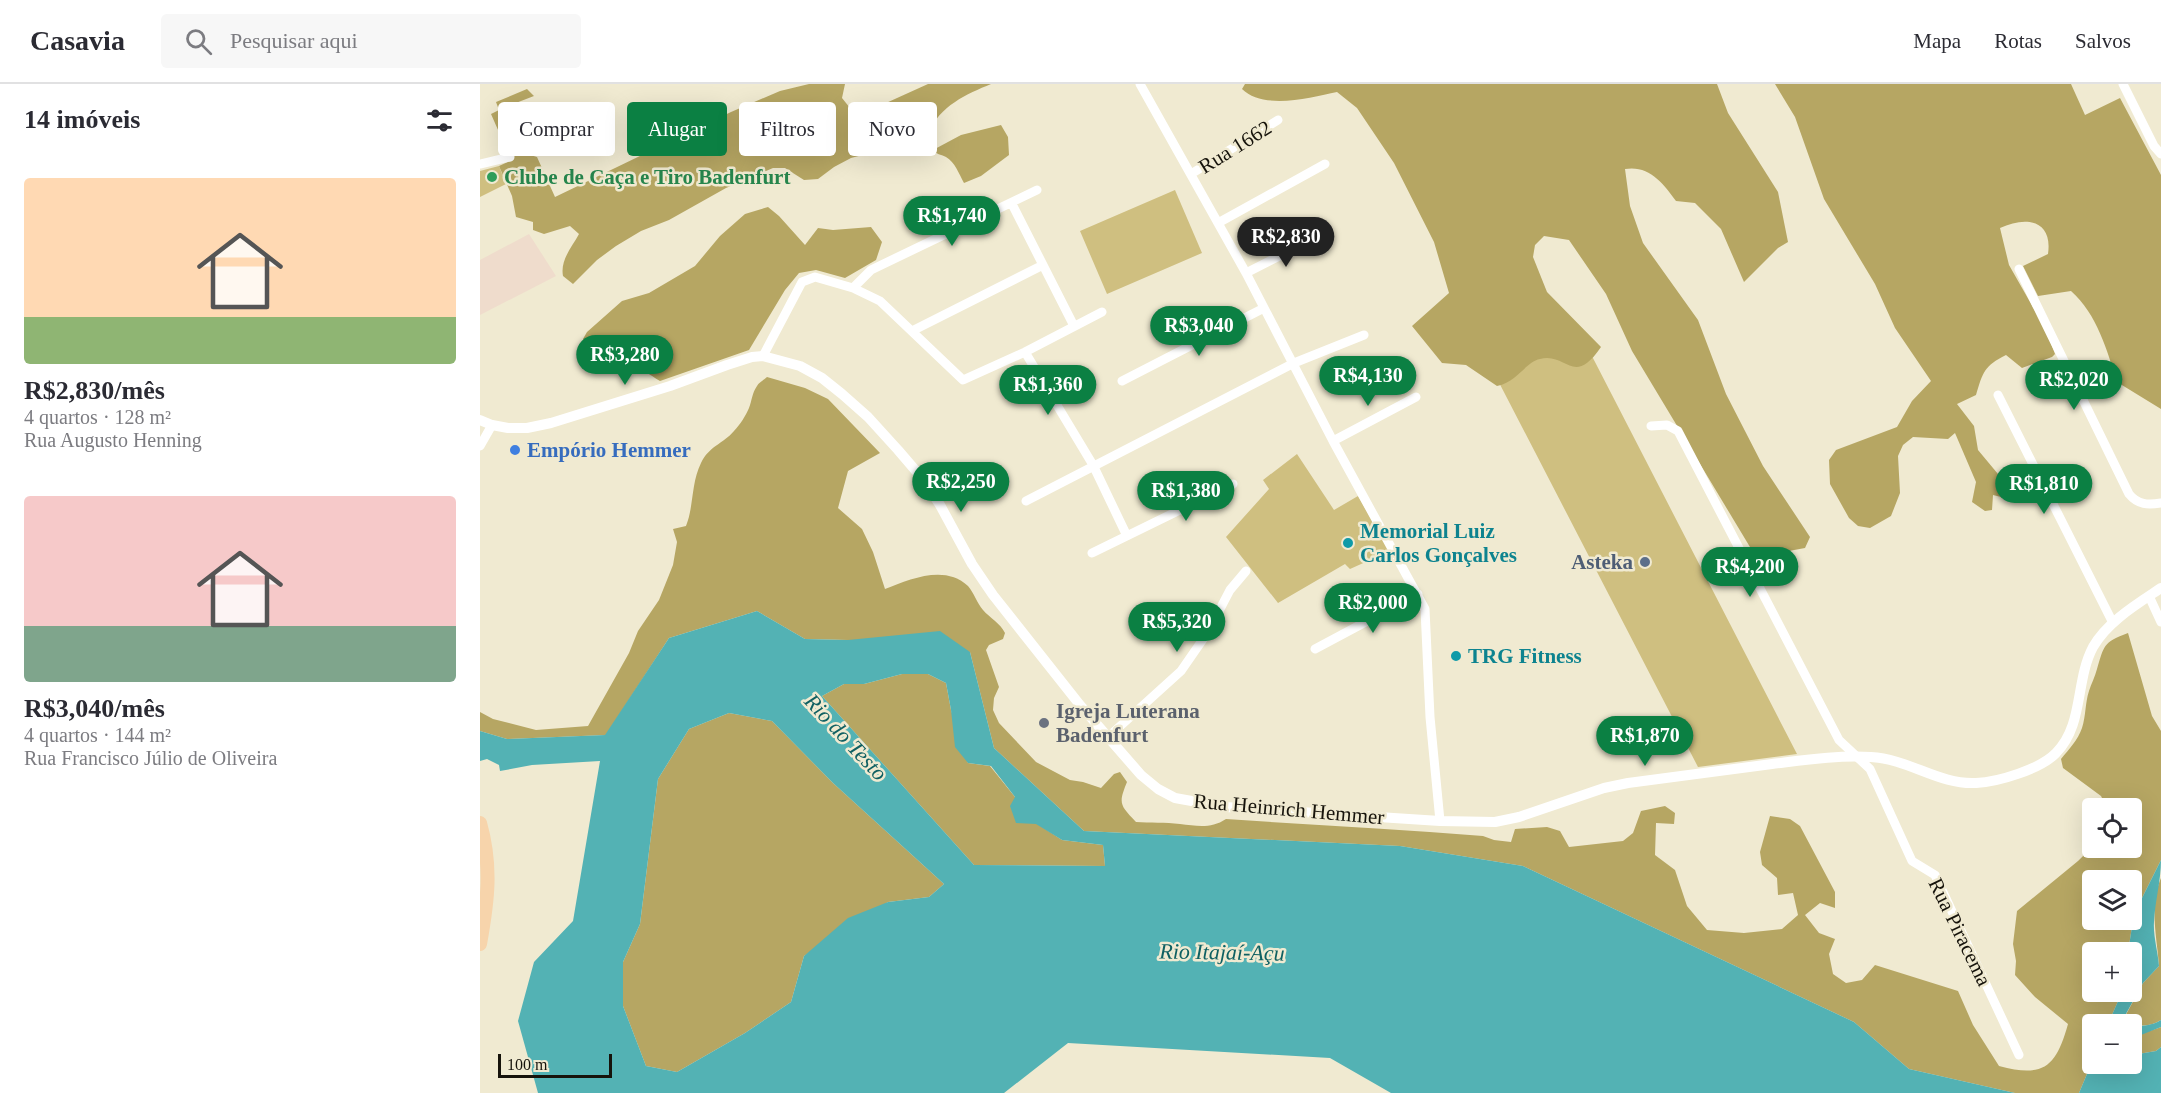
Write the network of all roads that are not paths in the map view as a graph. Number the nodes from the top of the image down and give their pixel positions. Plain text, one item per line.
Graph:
1 (1140, 84) edge
2 (2122, 84) edge
3 (1278, 120) dead end
4 (2161, 154) edge
5 (510, 157) dead end
6 (480, 164) edge
7 (1325, 164) dead end
8 (1191, 174) junction
9 (1037, 190) dead end
10 (1012, 204) junction
11 (1218, 223) junction
12 (1313, 239) dead end
13 (1043, 265) junction
14 (2019, 269) dead end
15 (1246, 273) junction
16 (853, 288) junction
17 (1264, 308) junction
18 (1102, 312) dead end
19 (1074, 326) junction
20 (912, 331) junction
21 (1364, 335) dead end
22 (1025, 352) junction
23 (763, 356) junction
24 (1294, 363) junction
25 (1122, 381) dead end
26 (1998, 395) dead end
27 (1416, 397) dead end
28 (480, 420) edge
29 (492, 425) junction
30 (1651, 426) dead end
31 (1333, 441) junction
32 (480, 446) edge
33 (1093, 465) junction
34 (1233, 484) dead end
35 (1026, 501) dead end
36 (2161, 503) edge
37 (1127, 536) junction
38 (1092, 553) dead end
39 (1246, 571) dead end
40 (2161, 588) edge
41 (1418, 594) junction
42 (2149, 596) junction
43 (2161, 622) edge
44 (2113, 623) junction
45 (1315, 649) dead end
46 (1107, 738) junction
47 (1855, 757) junction
48 (1440, 821) junction
49 (480, 823) edge
50 (480, 864) edge
51 (480, 893) edge
52 (480, 944) edge
53 (2019, 1055) dead end

1 - 8 street
2 - 4 street
3 - 8 street, Rua 1662
5 - 6 street
7 - 11 street
8 - 11 street
9 - 10 street
10 - 13 street
10 - 16 street
11 - 15 street
12 - 15 street
13 - 19 street
13 - 20 street
14 - 36 street
15 - 17 street
16 - 20 street
16 - 23 street
17 - 24 street
17 - 25 street
18 - 19 street
19 - 22 street
20 - 22 street
21 - 24 street
22 - 33 street
23 - 29 street, Rua Heinrich Hemmer
23 - 46 street, Rua Heinrich Hemmer
24 - 31 street
24 - 33 street
26 - 44 street
27 - 31 street
28 - 29 street, Rua Heinrich Hemmer
29 - 32 street
30 - 47 street, Rua Piracema
31 - 41 street
33 - 35 street
33 - 37 street
34 - 37 street
37 - 38 street
39 - 46 street
40 - 42 street, Rua Heinrich Hemmer
41 - 45 street
41 - 48 street
42 - 43 street
42 - 44 street, Rua Heinrich Hemmer
44 - 47 street, Rua Heinrich Hemmer
46 - 48 street, Rua Heinrich Hemmer
47 - 48 street, Rua Heinrich Hemmer
47 - 53 street, Rua Piracema
49 - 52 main road
50 - 51 main road

